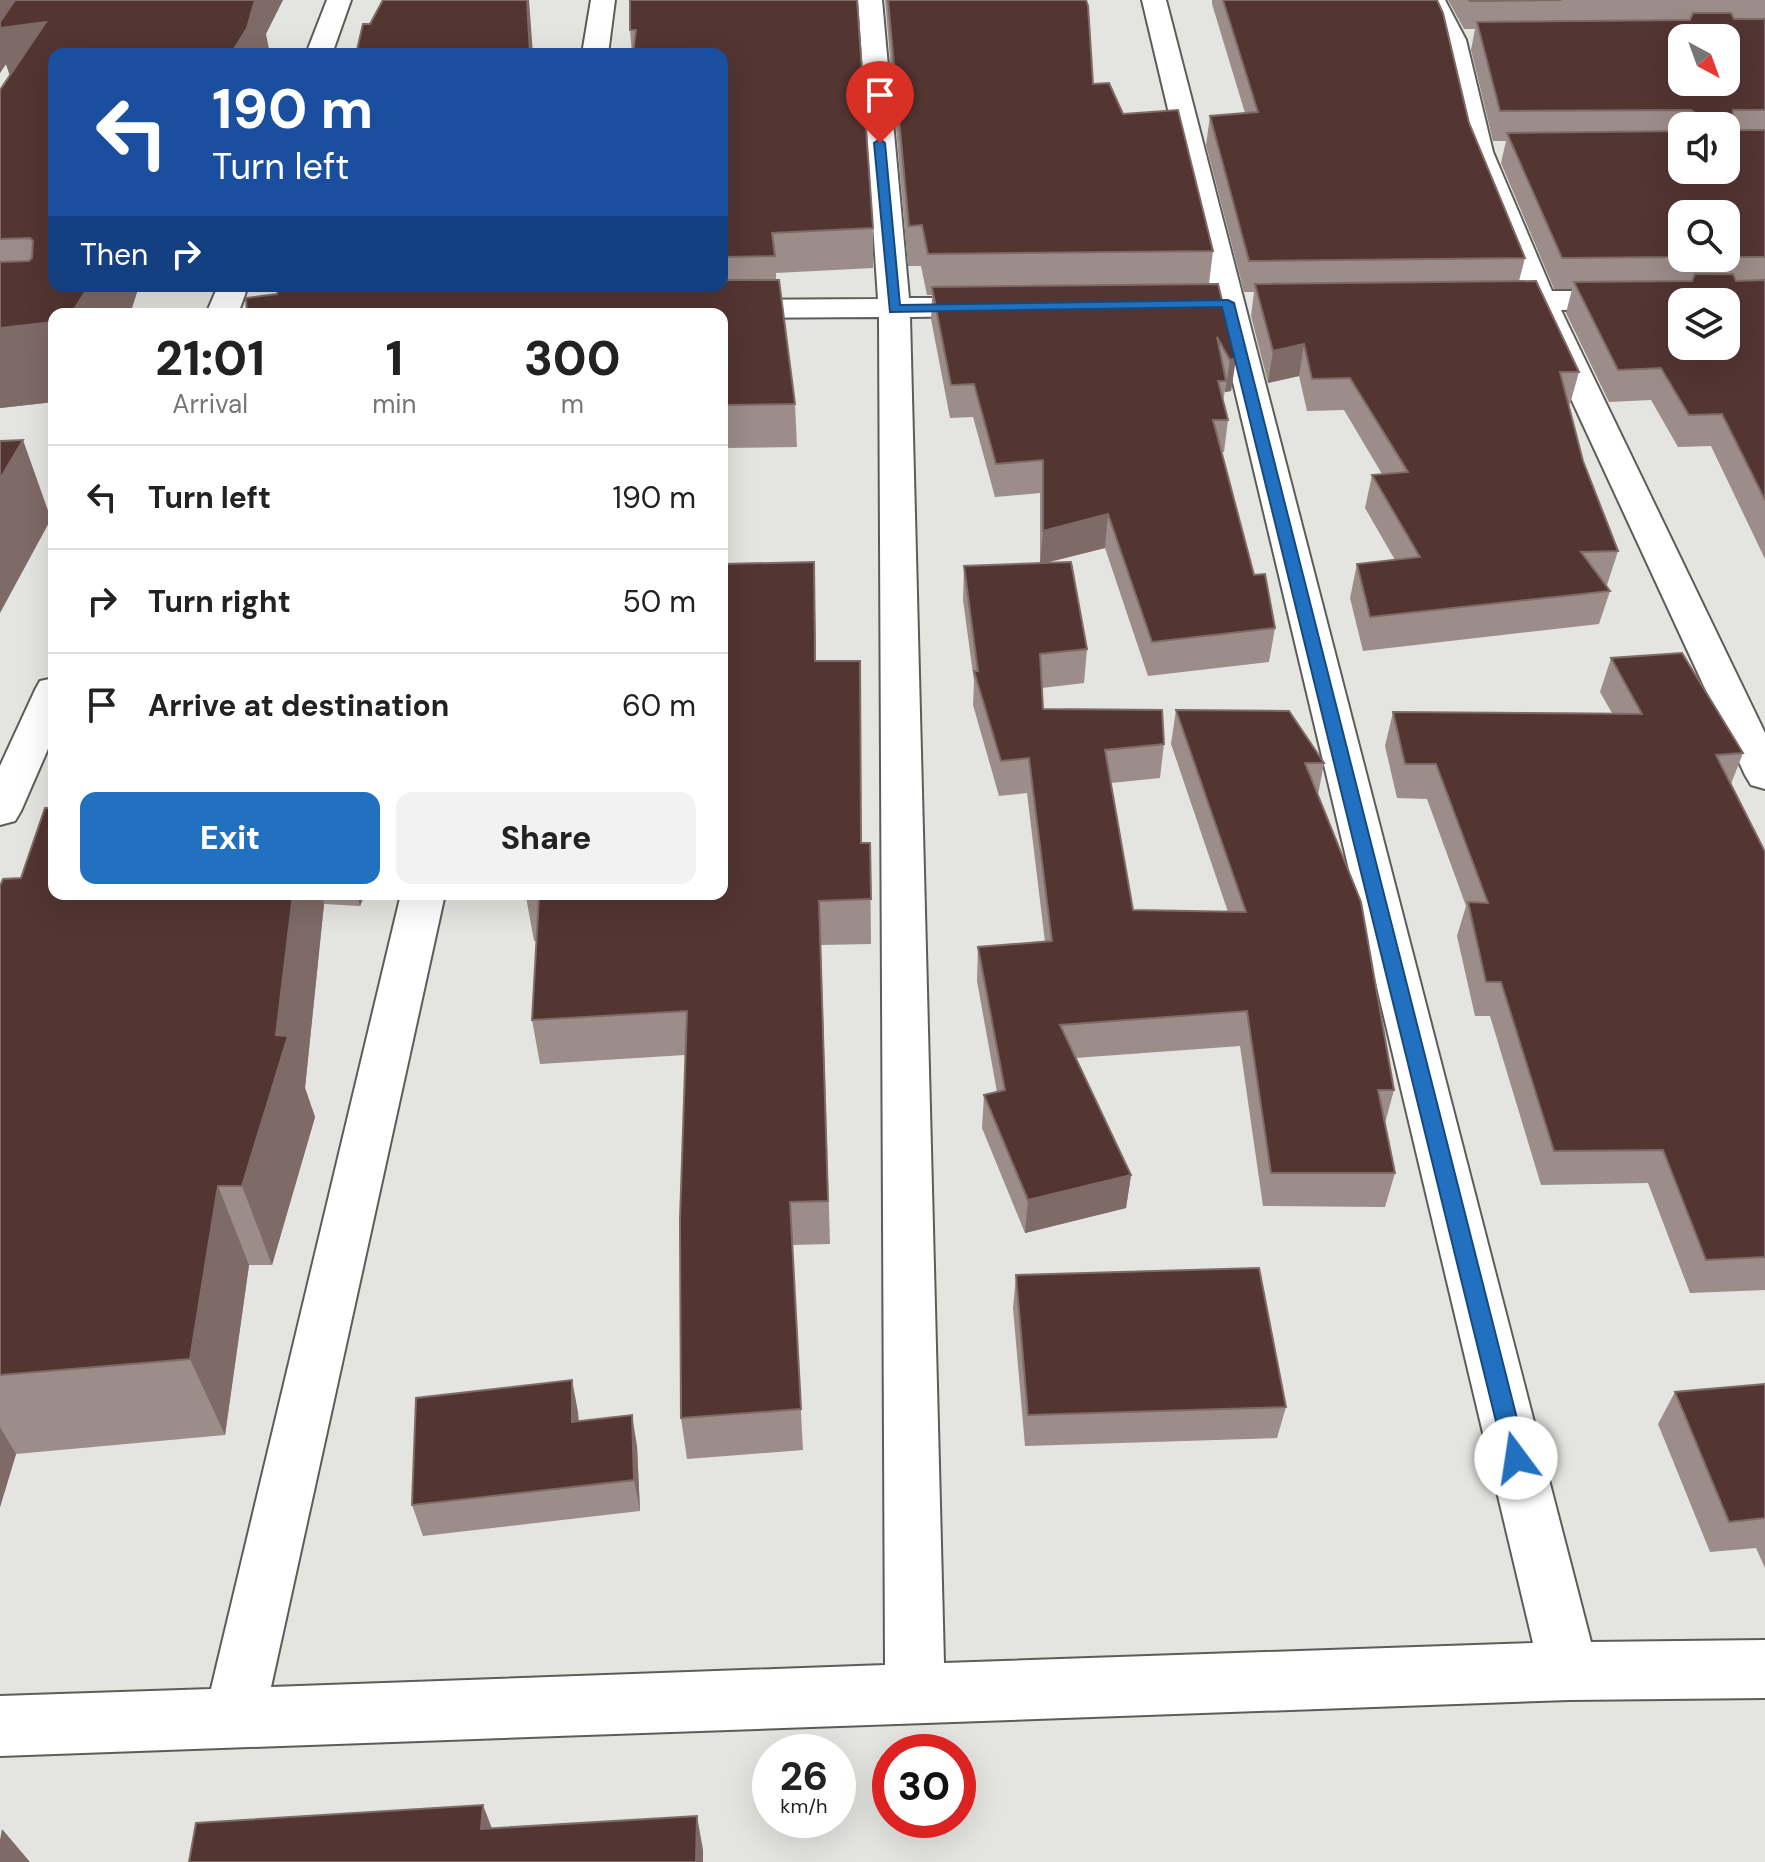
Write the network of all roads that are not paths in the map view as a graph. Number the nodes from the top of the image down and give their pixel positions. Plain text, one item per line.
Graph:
1 (339, 0) edge
2 (603, 0) edge
3 (870, 0) edge
4 (1154, 0) edge
5 (1433, 0) edge
6 (1453, 40) junction
7 (1484, 40) edge
8 (321, 48) edge
9 (596, 48) edge
10 (1511, 151) edge
11 (1479, 152) junction
12 (1660, 300) edge
13 (1455, 301) edge
14 (1541, 301) junction
15 (1021, 307) edge
16 (728, 309) edge
17 (894, 309) junction
18 (48, 703) edge
19 (1765, 775) edge
20 (0, 811) edge
21 (422, 900) edge
22 (1765, 1669) edge
23 (1569, 1671) junction
24 (915, 1696) junction
25 (234, 1719) junction
26 (0, 1726) edge

1 - 8 street
2 - 9 street
3 - 17 street
4 - 23 street
5 - 6 street
6 - 7 street
6 - 11 street
10 - 11 street
11 - 14 street
12 - 14 street
13 - 14 street
14 - 19 street
15 - 17 street
16 - 17 street
17 - 24 street
18 - 20 street
21 - 25 street
22 - 23 street
23 - 24 street
24 - 25 street
25 - 26 street

